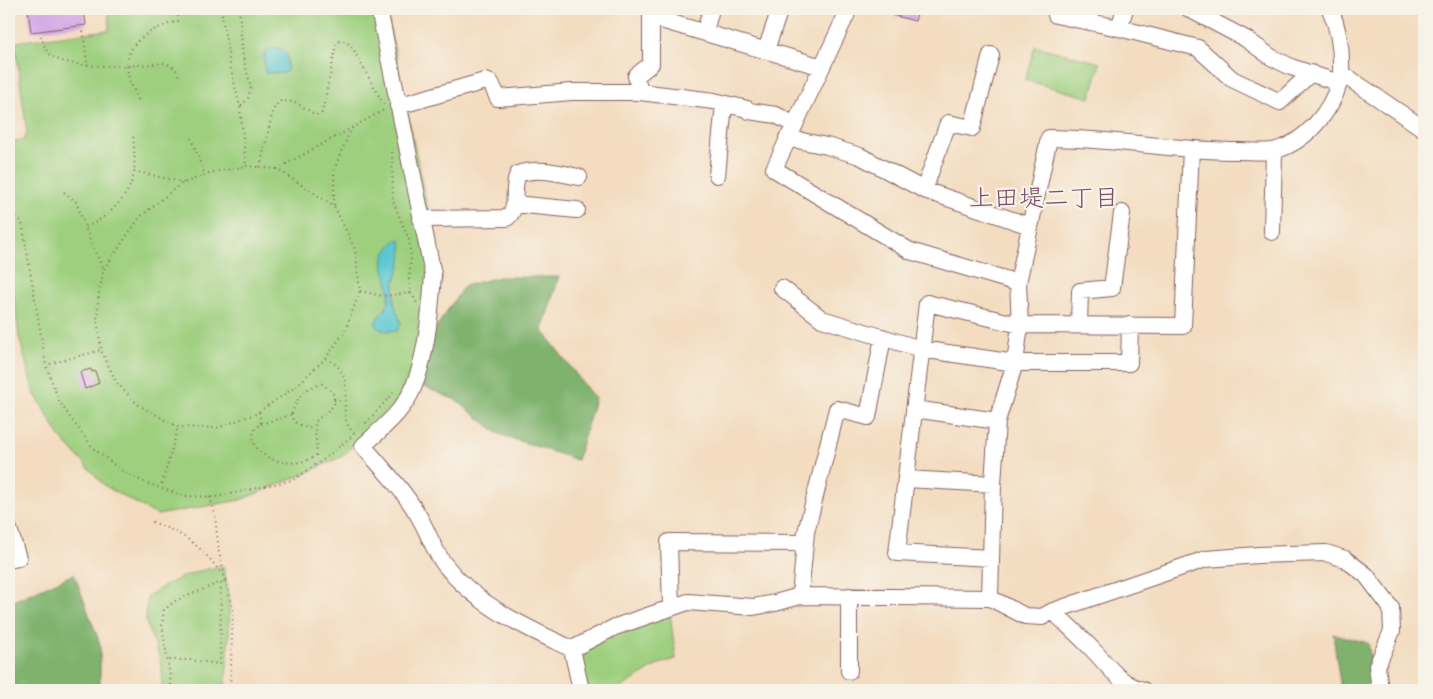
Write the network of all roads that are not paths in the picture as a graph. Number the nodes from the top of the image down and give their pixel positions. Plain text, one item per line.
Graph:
1 (379, 9) edge
2 (711, 9) edge
3 (780, 9) edge
4 (849, 9) edge
5 (1125, 9) edge
6 (1189, 9) edge
7 (1330, 9) edge
8 (1056, 15) dead end
9 (1119, 28) junction
10 (705, 32) junction
11 (766, 50) junction
12 (991, 55) dead end
13 (822, 67) junction
14 (1311, 73) junction
15 (640, 92) junction
16 (724, 104) junction
17 (391, 109) junction
18 (1424, 129) edge
19 (791, 132) junction
20 (1191, 149) junction
21 (1274, 151) junction
22 (717, 175) dead end
23 (579, 177) dead end
24 (924, 190) junction
25 (514, 204) junction
26 (577, 210) dead end
27 (1122, 213) dead end
28 (421, 219) junction
29 (1030, 226) junction
30 (1272, 232) dead end
31 (1018, 283) junction
32 (782, 288) dead end
33 (1020, 325) junction
34 (1080, 325) junction
35 (1130, 325) junction
36 (883, 337) junction
37 (921, 349) junction
38 (1015, 363) junction
39 (914, 410) junction
40 (997, 421) junction
41 (906, 479) junction
42 (993, 484) junction
43 (9, 529) edge
44 (804, 542) junction
45 (991, 558) junction
46 (9, 560) edge
47 (800, 596) junction
48 (849, 596) junction
49 (990, 598) junction
50 (671, 608) junction
51 (1053, 611) junction
52 (572, 649) junction
53 (849, 671) dead end
54 (581, 690) edge
55 (1143, 690) edge
56 (1380, 690) edge

1 - 17 street
2 - 10 street
3 - 11 street
4 - 13 street
5 - 9 street
6 - 14 street
7 - 18 street
8 - 9 street
9 - 14 street
10 - 11 street
10 - 15 street
11 - 13 street
12 - 24 street
13 - 19 street
14 - 21 street
15 - 16 street
15 - 17 street
16 - 19 street
16 - 22 street
17 - 28 street
19 - 24 street
19 - 31 street
20 - 21 street
20 - 29 street
20 - 35 street
21 - 30 street
23 - 25 street
24 - 29 street
25 - 26 street
25 - 28 street
27 - 34 street
28 - 52 street
29 - 31 street
31 - 33 street
32 - 36 street
33 - 34 street
33 - 37 street
33 - 38 street
34 - 35 street
35 - 38 street
36 - 37 street
36 - 44 street
37 - 38 street
37 - 39 street
38 - 40 street
39 - 40 street
39 - 41 street
40 - 42 street
41 - 42 street
41 - 45 street
42 - 45 street
43 - 46 street
44 - 47 street
44 - 50 street
45 - 49 street
47 - 48 street
47 - 50 street
48 - 49 street
48 - 53 street
49 - 51 street
50 - 52 street
51 - 55 street
51 - 56 street
52 - 54 street

